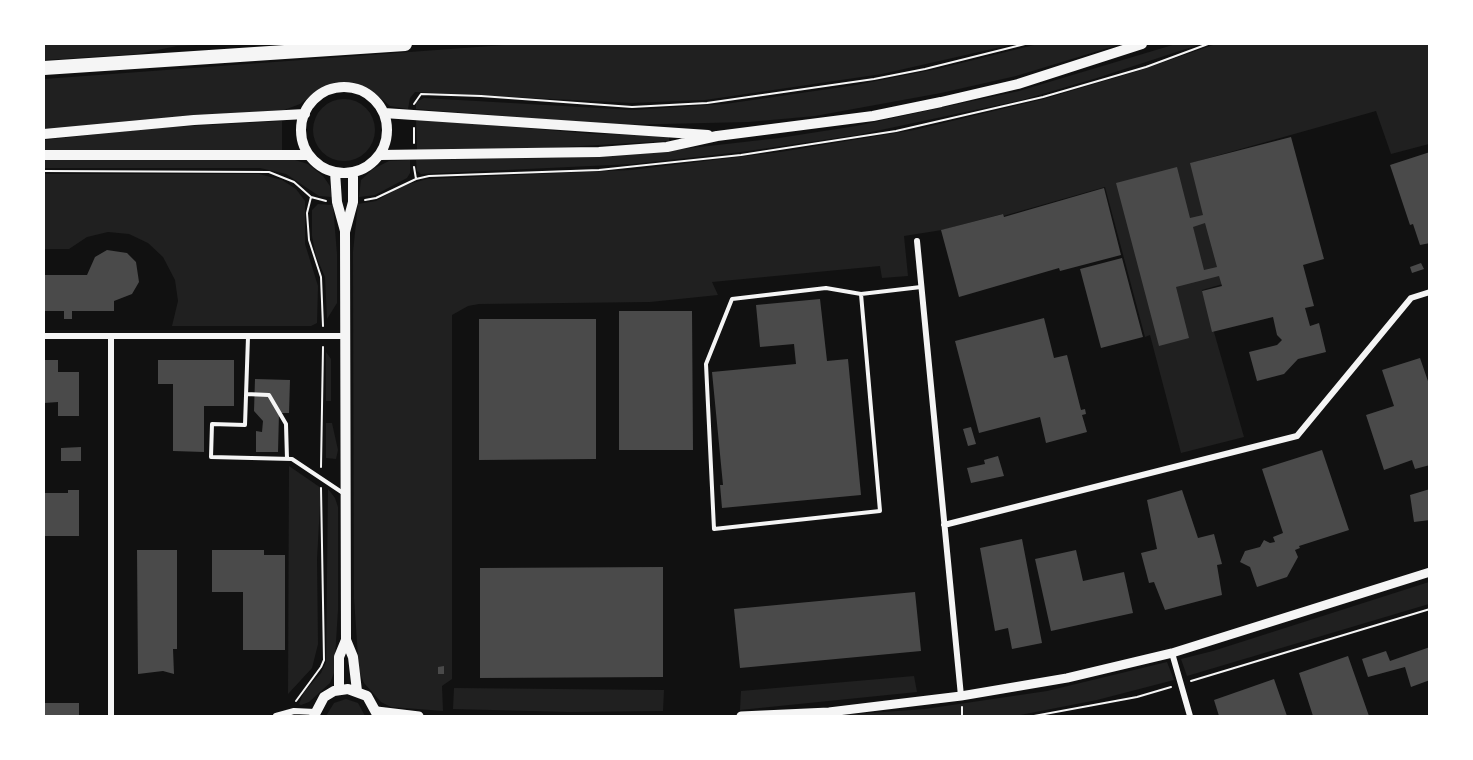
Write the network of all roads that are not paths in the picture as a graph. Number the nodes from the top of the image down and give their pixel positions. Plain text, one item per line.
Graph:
1 (405, 44) edge
2 (1142, 44) edge
3 (44, 68) edge
4 (384, 113) junction
5 (305, 114) junction
6 (44, 134) edge
7 (717, 136) junction
8 (44, 155) edge
9 (309, 155) junction
10 (380, 155) junction
11 (335, 172) junction
12 (353, 172) junction
13 (345, 232) junction
14 (917, 240) dead end
15 (921, 287) junction
16 (1430, 292) edge
17 (861, 294) junction
18 (44, 336) edge
19 (111, 336) junction
20 (248, 336) junction
21 (345, 336) junction
22 (246, 394) junction
23 (287, 459) junction
24 (346, 495) junction
25 (944, 525) junction
26 (1430, 572) edge
27 (346, 640) junction
28 (1172, 653) junction
29 (339, 689) junction
30 (357, 691) junction
31 (961, 696) junction
32 (315, 714) edge
33 (377, 714) edge
34 (111, 717) edge
35 (276, 717) edge
36 (419, 717) edge
37 (741, 717) edge
38 (1190, 717) edge

1 - 3 highway
2 - 7 main road
4 - 5 main road
4 - 7 main road
4 - 10 main road
5 - 6 main road
5 - 9 main road
7 - 10 main road
8 - 9 main road
9 - 11 main road
10 - 12 main road
11 - 12 main road
11 - 13 main road
12 - 13 main road
13 - 21 main road
14 - 15 street
15 - 17 lane
15 - 25 street
16 - 25 street
17 - 17 lane
18 - 19 street
19 - 20 street
19 - 34 street
20 - 21 street
20 - 22 lane
21 - 24 main road
22 - 23 lane
22 - 23 lane
23 - 24 lane
24 - 27 main road
25 - 31 street
26 - 28 street
27 - 29 main road
27 - 30 main road
28 - 31 street
28 - 38 street
29 - 30 main road
29 - 32 main road
30 - 33 main road
31 - 37 street
32 - 35 street
33 - 36 street

